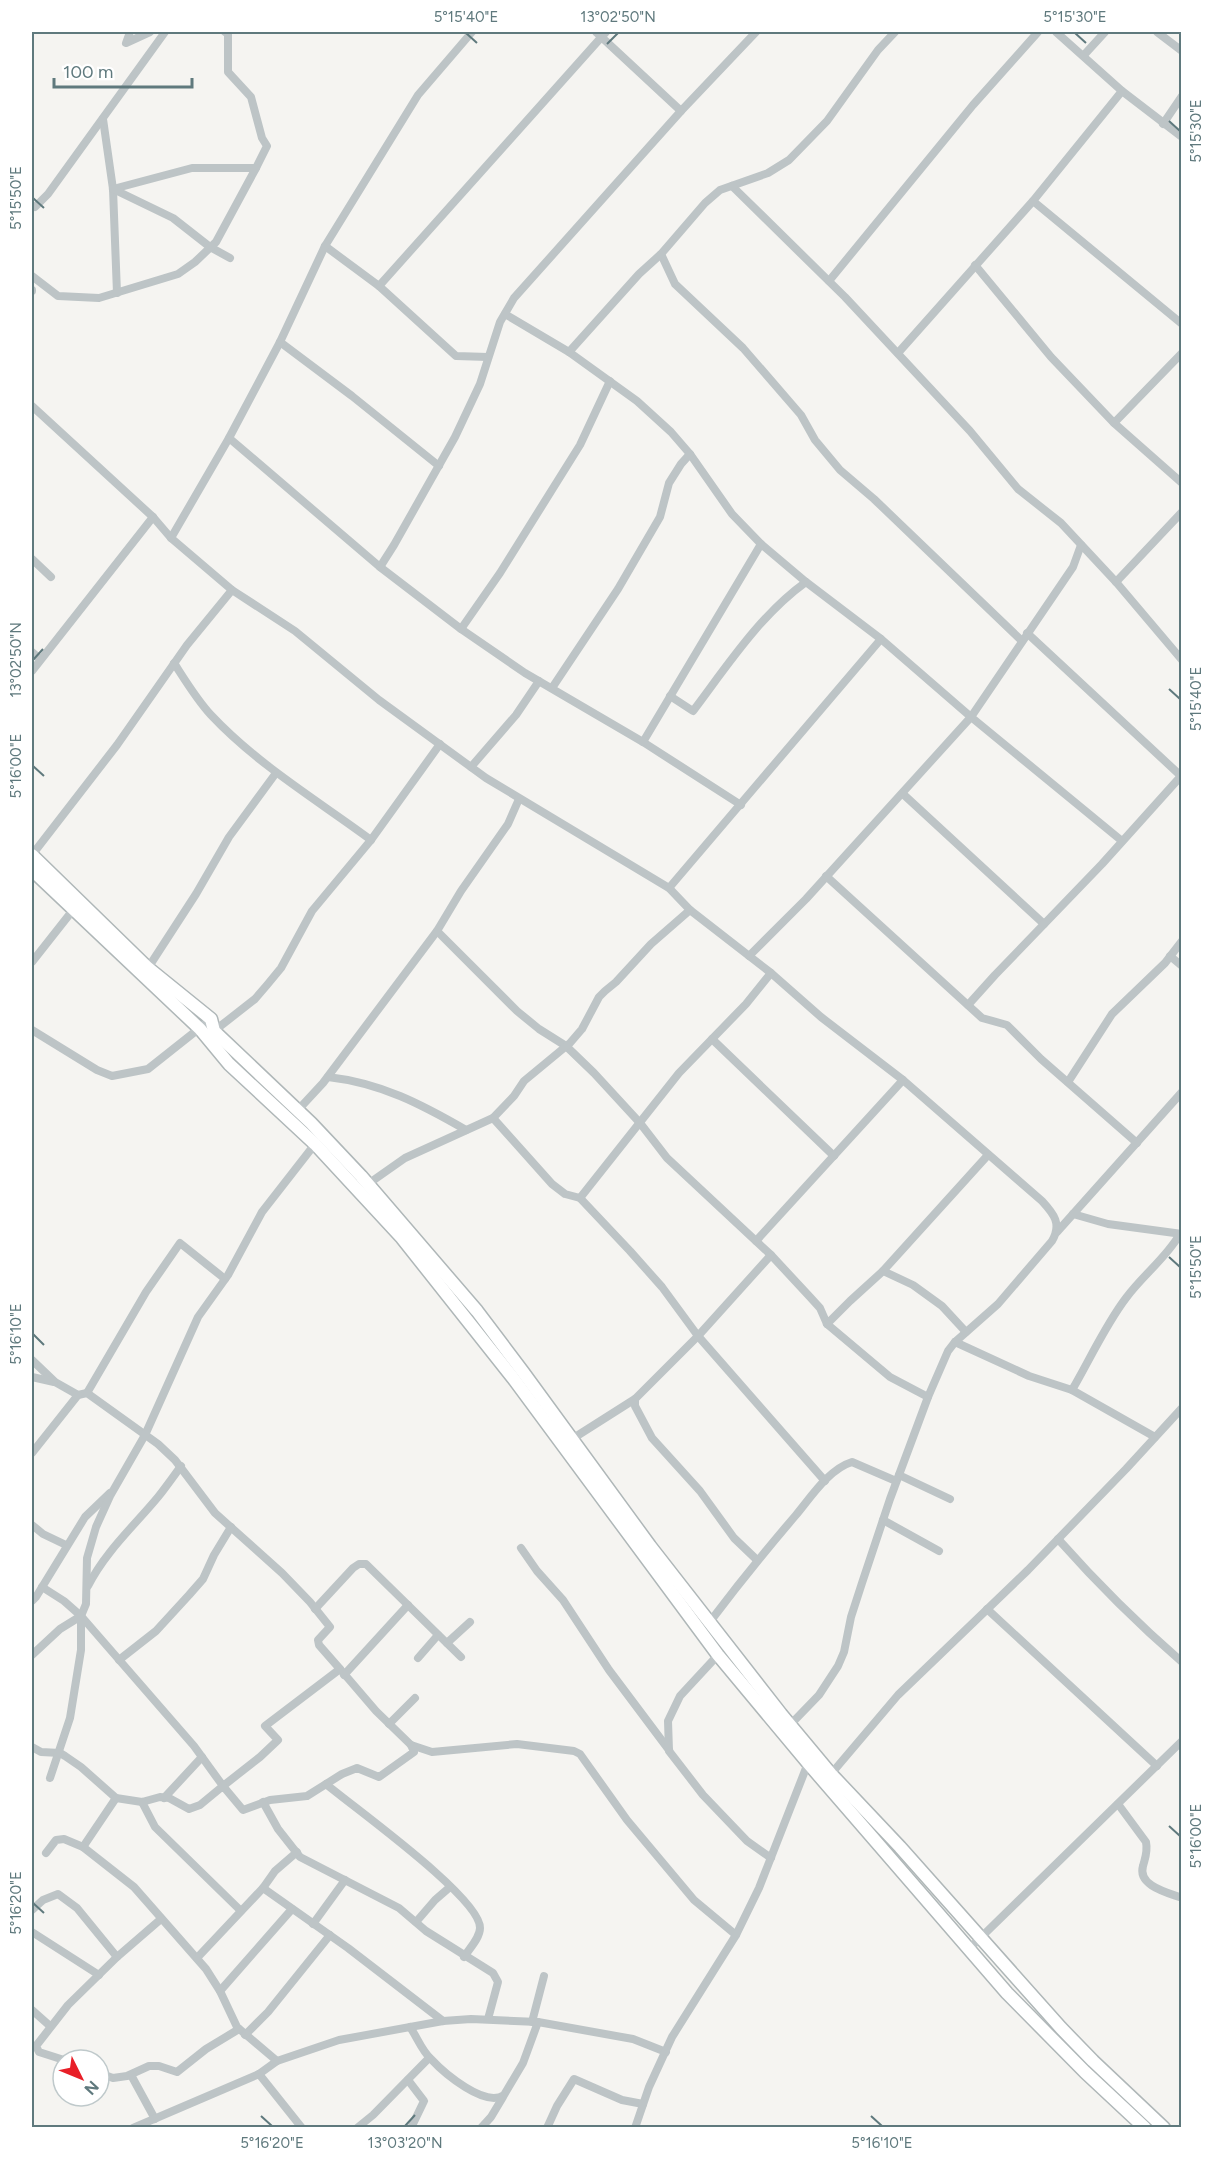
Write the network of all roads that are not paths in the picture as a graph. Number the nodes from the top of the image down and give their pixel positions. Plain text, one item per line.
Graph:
1 (130, 32) edge
2 (150, 32) edge
3 (165, 32) edge
4 (225, 32) edge
5 (472, 32) edge
6 (756, 32) edge
7 (895, 32) edge
8 (1038, 32) edge
9 (1056, 32) edge
10 (1105, 32) edge
11 (1157, 32) edge
12 (601, 33) edge
13 (1182, 51) edge
14 (1084, 55) junction
15 (1122, 91) junction
16 (1182, 96) edge
17 (681, 111) junction
18 (103, 119) junction
19 (1164, 124) junction
20 (1182, 138) edge
21 (256, 168) junction
22 (732, 186) junction
23 (113, 189) junction
24 (1033, 201) junction
25 (35, 207) dead end
26 (325, 246) junction
27 (210, 248) junction
28 (661, 255) junction
29 (230, 258) dead end
30 (975, 265) junction
31 (32, 276) edge
32 (829, 282) junction
33 (379, 286) junction
34 (117, 293) junction
35 (505, 314) junction
36 (1182, 324) edge
37 (280, 342) junction
38 (569, 352) junction
39 (898, 353) junction
40 (1182, 353) edge
41 (489, 357) junction
42 (610, 381) junction
43 (32, 406) edge
44 (1114, 423) junction
45 (229, 438) junction
46 (690, 454) junction
47 (439, 466) junction
48 (1182, 483) edge
49 (1182, 512) edge
50 (153, 517) junction
51 (171, 538) junction
52 (761, 544) junction
53 (1081, 545) junction
54 (32, 559) edge
55 (380, 567) junction
56 (51, 577) dead end
57 (806, 582) junction
58 (1116, 582) junction
59 (232, 590) junction
60 (461, 629) junction
61 (1027, 633) junction
62 (881, 639) junction
63 (1022, 641) junction
64 (32, 652) edge
65 (40, 659) junction
66 (1182, 660) edge
67 (174, 663) junction
68 (32, 671) edge
69 (539, 681) junction
70 (552, 688) junction
71 (670, 696) junction
72 (971, 717) junction
73 (643, 742) junction
74 (440, 744) junction
75 (471, 767) junction
76 (276, 773) junction
77 (1181, 776) edge
78 (903, 794) junction
79 (519, 800) junction
80 (741, 805) junction
81 (371, 840) junction
82 (1122, 841) junction
83 (32, 855) edge
84 (32, 870) edge
85 (826, 876) junction
86 (669, 888) junction
87 (73, 910) junction
88 (690, 910) junction
89 (1044, 924) junction
90 (437, 931) junction
91 (1182, 941) edge
92 (749, 956) junction
93 (1170, 956) junction
94 (32, 962) edge
95 (1182, 966) edge
96 (148, 968) junction
97 (771, 973) junction
98 (968, 1005) junction
99 (213, 1025) junction
100 (200, 1029) junction
101 (32, 1030) edge
102 (712, 1039) junction
103 (566, 1046) junction
104 (328, 1077) junction
105 (903, 1080) junction
106 (1068, 1082) junction
107 (1182, 1092) edge
108 (298, 1110) junction
109 (493, 1118) junction
110 (640, 1122) junction
111 (466, 1130) junction
112 (1137, 1143) junction
113 (315, 1144) junction
114 (988, 1155) junction
115 (834, 1156) junction
116 (368, 1184) junction
117 (580, 1197) junction
118 (1073, 1214) junction
119 (1056, 1233) junction
120 (1181, 1234) edge
121 (756, 1241) junction
122 (771, 1255) junction
123 (883, 1271) junction
124 (225, 1279) junction
125 (827, 1324) junction
126 (966, 1332) junction
127 (699, 1336) junction
128 (955, 1342) junction
129 (32, 1360) edge
130 (32, 1377) edge
131 (56, 1382) junction
132 (1072, 1390) junction
133 (87, 1393) junction
134 (78, 1395) junction
135 (928, 1397) junction
136 (634, 1399) junction
137 (1182, 1408) edge
138 (145, 1435) junction
139 (1155, 1437) junction
140 (572, 1439) junction
141 (32, 1453) edge
142 (181, 1466) junction
143 (897, 1478) junction
144 (825, 1481) junction
145 (113, 1490) junction
146 (950, 1499) dead end
147 (883, 1520) junction
148 (32, 1525) edge
149 (231, 1527) junction
150 (1058, 1539) junction
151 (66, 1545) junction
152 (521, 1548) dead end
153 (939, 1551) dead end
154 (757, 1560) junction
155 (42, 1587) junction
156 (87, 1587) junction
157 (32, 1601) edge
158 (408, 1605) junction
159 (315, 1609) junction
160 (987, 1609) junction
161 (81, 1616) junction
162 (470, 1622) dead end
163 (709, 1623) junction
164 (438, 1635) junction
165 (447, 1643) junction
166 (32, 1654) edge
167 (718, 1655) junction
168 (461, 1657) dead end
169 (418, 1658) dead end
170 (119, 1660) junction
171 (1182, 1662) edge
172 (342, 1672) junction
173 (416, 1698) dead end
174 (389, 1724) junction
175 (790, 1725) junction
176 (1182, 1741) edge
177 (411, 1745) junction
178 (32, 1747) edge
179 (669, 1751) junction
180 (60, 1753) junction
181 (202, 1757) junction
182 (808, 1763) junction
183 (1157, 1766) junction
184 (831, 1774) junction
185 (50, 1778) dead end
186 (326, 1784) junction
187 (223, 1786) junction
188 (116, 1798) junction
189 (164, 1798) junction
190 (142, 1802) junction
191 (263, 1802) junction
192 (1118, 1804) junction
193 (83, 1847) junction
194 (297, 1852) junction
195 (46, 1853) dead end
196 (771, 1858) junction
197 (345, 1880) junction
198 (263, 1887) junction
199 (450, 1887) junction
200 (1182, 1898) edge
201 (292, 1909) junction
202 (32, 1910) edge
203 (241, 1911) junction
204 (161, 1919) junction
205 (416, 1922) junction
206 (314, 1924) junction
207 (32, 1932) edge
208 (330, 1935) junction
209 (736, 1935) junction
210 (981, 1937) junction
211 (969, 1948) junction
212 (117, 1957) junction
213 (464, 1957) junction
214 (197, 1958) junction
215 (99, 1975) junction
216 (544, 1976) dead end
217 (220, 1991) junction
218 (32, 2010) edge
219 (488, 2019) junction
220 (443, 2021) junction
221 (535, 2022) junction
222 (50, 2026) junction
223 (410, 2027) junction
224 (242, 2032) junction
225 (34, 2045) edge
226 (666, 2052) junction
227 (51, 2056) edge
228 (429, 2058) junction
229 (277, 2061) junction
230 (259, 2074) junction
231 (131, 2075) junction
232 (111, 2077) edge
233 (408, 2080) junction
234 (504, 2096) junction
235 (643, 2103) junction
236 (155, 2118) junction
237 (133, 2127) edge
238 (302, 2127) edge
239 (357, 2127) edge
240 (411, 2127) edge
241 (481, 2127) edge
242 (547, 2127) edge
243 (635, 2127) edge
244 (1145, 2127) edge
245 (1164, 2127) edge

1 - 2 street
3 - 18 street
4 - 21 street
5 - 26 street
6 - 17 street
7 - 22 street
8 - 32 street
9 - 14 street
10 - 14 street
11 - 13 street
12 - 17 street
12 - 33 street
14 - 15 street
15 - 19 street
15 - 24 street
16 - 19 street
17 - 35 street
18 - 23 street
18 - 25 street
19 - 20 street
21 - 23 street
21 - 27 street
22 - 28 street
22 - 32 street
23 - 27 street
23 - 34 street
24 - 30 street
24 - 36 street
26 - 33 street
26 - 37 street
27 - 29 street
27 - 34 street
28 - 38 street
28 - 63 street
30 - 39 street
30 - 44 street
31 - 34 street
32 - 39 street
33 - 41 street
35 - 38 street
35 - 41 street
37 - 45 street
37 - 47 street
38 - 42 street
39 - 53 street
40 - 44 street
41 - 47 street
42 - 46 street
42 - 60 street
43 - 50 street
44 - 48 street
45 - 51 street
45 - 55 street
46 - 52 street
46 - 70 street
47 - 55 street
49 - 58 street
50 - 51 street
50 - 65 street
51 - 59 street
52 - 57 street
52 - 71 street
53 - 58 street
53 - 61 street
54 - 56 street
55 - 60 street
57 - 62 street
57 - 71 street
58 - 66 street
59 - 67 street
59 - 74 street
60 - 69 street
61 - 63 street
61 - 77 street
62 - 72 street
62 - 80 street
63 - 72 street
64 - 65 street
65 - 68 street
67 - 76 street
67 - 83 street
69 - 70 street
69 - 75 street
70 - 73 street
71 - 73 street
72 - 78 street
72 - 82 street
73 - 80 street
74 - 75 street
74 - 81 street
75 - 79 street
76 - 81 street
76 - 96 street
77 - 82 street
78 - 85 street
78 - 89 street
79 - 86 street
79 - 90 street
80 - 86 street
81 - 99 street
82 - 89 street
83 - 96 main road
84 - 87 main road
85 - 92 street
85 - 98 street
86 - 88 street
87 - 94 street
87 - 100 main road
88 - 92 street
88 - 103 street
89 - 98 street
90 - 103 street
90 - 104 street
91 - 93 street
92 - 97 street
93 - 95 street
93 - 106 street
96 - 99 main road
97 - 102 street
97 - 105 street
98 - 106 street
99 - 100 street
99 - 108 main road
100 - 101 street
100 - 113 main road
102 - 110 street
102 - 115 street
103 - 109 street
103 - 110 street
104 - 108 street
104 - 111 street
105 - 114 street
105 - 115 street
106 - 112 street
107 - 112 street
108 - 116 main road
109 - 111 street
109 - 117 street
110 - 117 street
110 - 121 street
111 - 116 street
112 - 118 street
113 - 124 street
113 - 167 main road
114 - 119 street
114 - 123 street
115 - 121 street
116 - 140 main road
117 - 127 street
118 - 119 street
118 - 120 street
119 - 126 street
120 - 132 street
121 - 122 street
122 - 125 street
122 - 127 street
123 - 125 street
123 - 126 street
124 - 133 street
124 - 138 street
125 - 135 street
126 - 128 street
127 - 136 street
127 - 144 street
128 - 132 street
128 - 135 street
129 - 131 street
130 - 131 street
131 - 134 street
132 - 139 street
133 - 134 street
133 - 138 street
134 - 141 street
135 - 143 street
136 - 140 street
136 - 154 street
137 - 139 street
138 - 142 street
138 - 145 street
139 - 150 street
140 - 163 main road
142 - 149 street
142 - 156 street
143 - 144 street
143 - 146 street
143 - 147 street
144 - 154 street
145 - 151 street
145 - 156 street
147 - 153 street
147 - 175 street
148 - 151 street
149 - 159 street
149 - 170 street
150 - 160 street
150 - 171 street
151 - 155 street
152 - 179 street
154 - 163 street
155 - 157 street
155 - 161 street
156 - 161 street
158 - 159 street
158 - 164 street
158 - 172 street
159 - 172 street
160 - 183 street
160 - 184 street
161 - 166 street
161 - 170 street
161 - 180 street
162 - 165 street
163 - 175 main road
164 - 165 street
164 - 169 street
165 - 168 street
167 - 179 street
167 - 182 main road
170 - 181 street
172 - 174 street
172 - 187 street
173 - 174 street
174 - 177 street
175 - 184 main road
176 - 183 street
177 - 186 street
177 - 209 street
178 - 180 street
179 - 196 street
180 - 185 street
180 - 188 street
181 - 187 street
181 - 189 street
182 - 196 street
182 - 211 main road
183 - 192 street
184 - 210 main road
186 - 191 street
186 - 199 street
187 - 189 street
187 - 191 street
188 - 190 street
188 - 193 street
189 - 190 street
190 - 203 street
191 - 194 street
192 - 200 street
192 - 210 street
193 - 195 street
193 - 204 street
194 - 197 street
194 - 198 street
196 - 209 street
197 - 205 street
197 - 206 street
198 - 201 street
198 - 203 street
199 - 205 street
199 - 213 street
201 - 206 street
201 - 217 street
202 - 212 street
203 - 214 street
204 - 212 street
204 - 214 street
205 - 213 street
206 - 208 street
207 - 215 street
208 - 220 street
208 - 224 street
209 - 226 street
210 - 211 street
210 - 245 main road
211 - 244 main road
212 - 215 street
213 - 219 street
214 - 217 street
215 - 222 street
216 - 221 street
217 - 224 street
218 - 222 street
219 - 220 street
219 - 221 street
220 - 223 street
221 - 226 street
221 - 234 street
222 - 225 street
223 - 228 street
223 - 229 street
224 - 229 street
224 - 231 street
225 - 227 street
226 - 235 street
228 - 233 street
228 - 234 street
229 - 230 street
230 - 236 street
230 - 238 street
231 - 232 street
231 - 236 street
233 - 239 street
233 - 240 street
234 - 241 street
235 - 242 street
235 - 243 street
236 - 237 street

